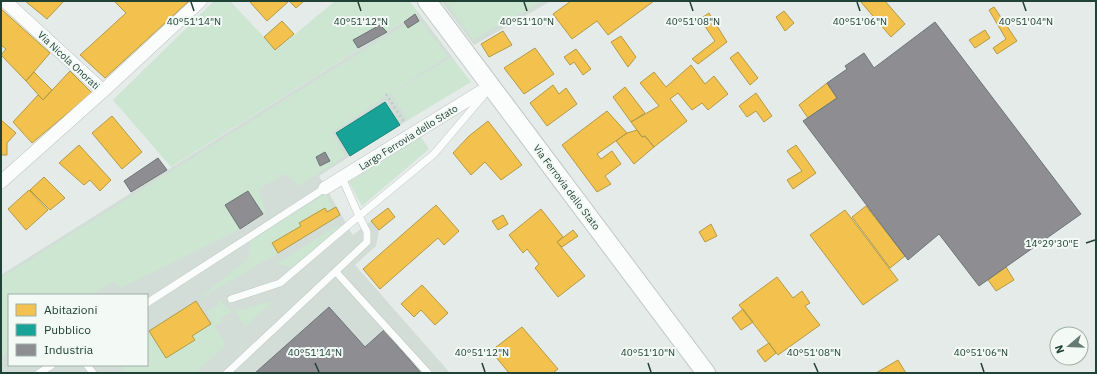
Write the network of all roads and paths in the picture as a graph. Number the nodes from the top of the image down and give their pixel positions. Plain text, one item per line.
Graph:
1 (5, 1) edge
2 (200, 1) edge
3 (427, 1) edge
4 (492, 85) junction
5 (103, 91) junction
6 (386, 94) dead end
7 (404, 123) dead end
8 (342, 178) junction
9 (1, 182) edge
10 (325, 188) joint
11 (359, 216) junction
12 (336, 272) junction
13 (231, 300) dead end
14 (148, 302) edge
15 (50, 366) edge
16 (39, 373) edge
17 (227, 373) edge
18 (428, 373) edge
19 (706, 373) edge

1 - 5 street, Via Nicola Onorati
2 - 5 street
3 - 4 main road, Via Ferrovia dello Stato
4 - 8 street, Largo Ferrovia dello Stato
4 - 11 lane
4 - 19 main road, Via Ferrovia dello Stato
5 - 9 street, Via Nicola Onorati
6 - 7 path
8 - 10 street, Largo Ferrovia dello Stato
8 - 11 lane
10 - 14 lane
11 - 12 lane
11 - 13 lane
12 - 17 lane
12 - 18 lane
15 - 16 lane

